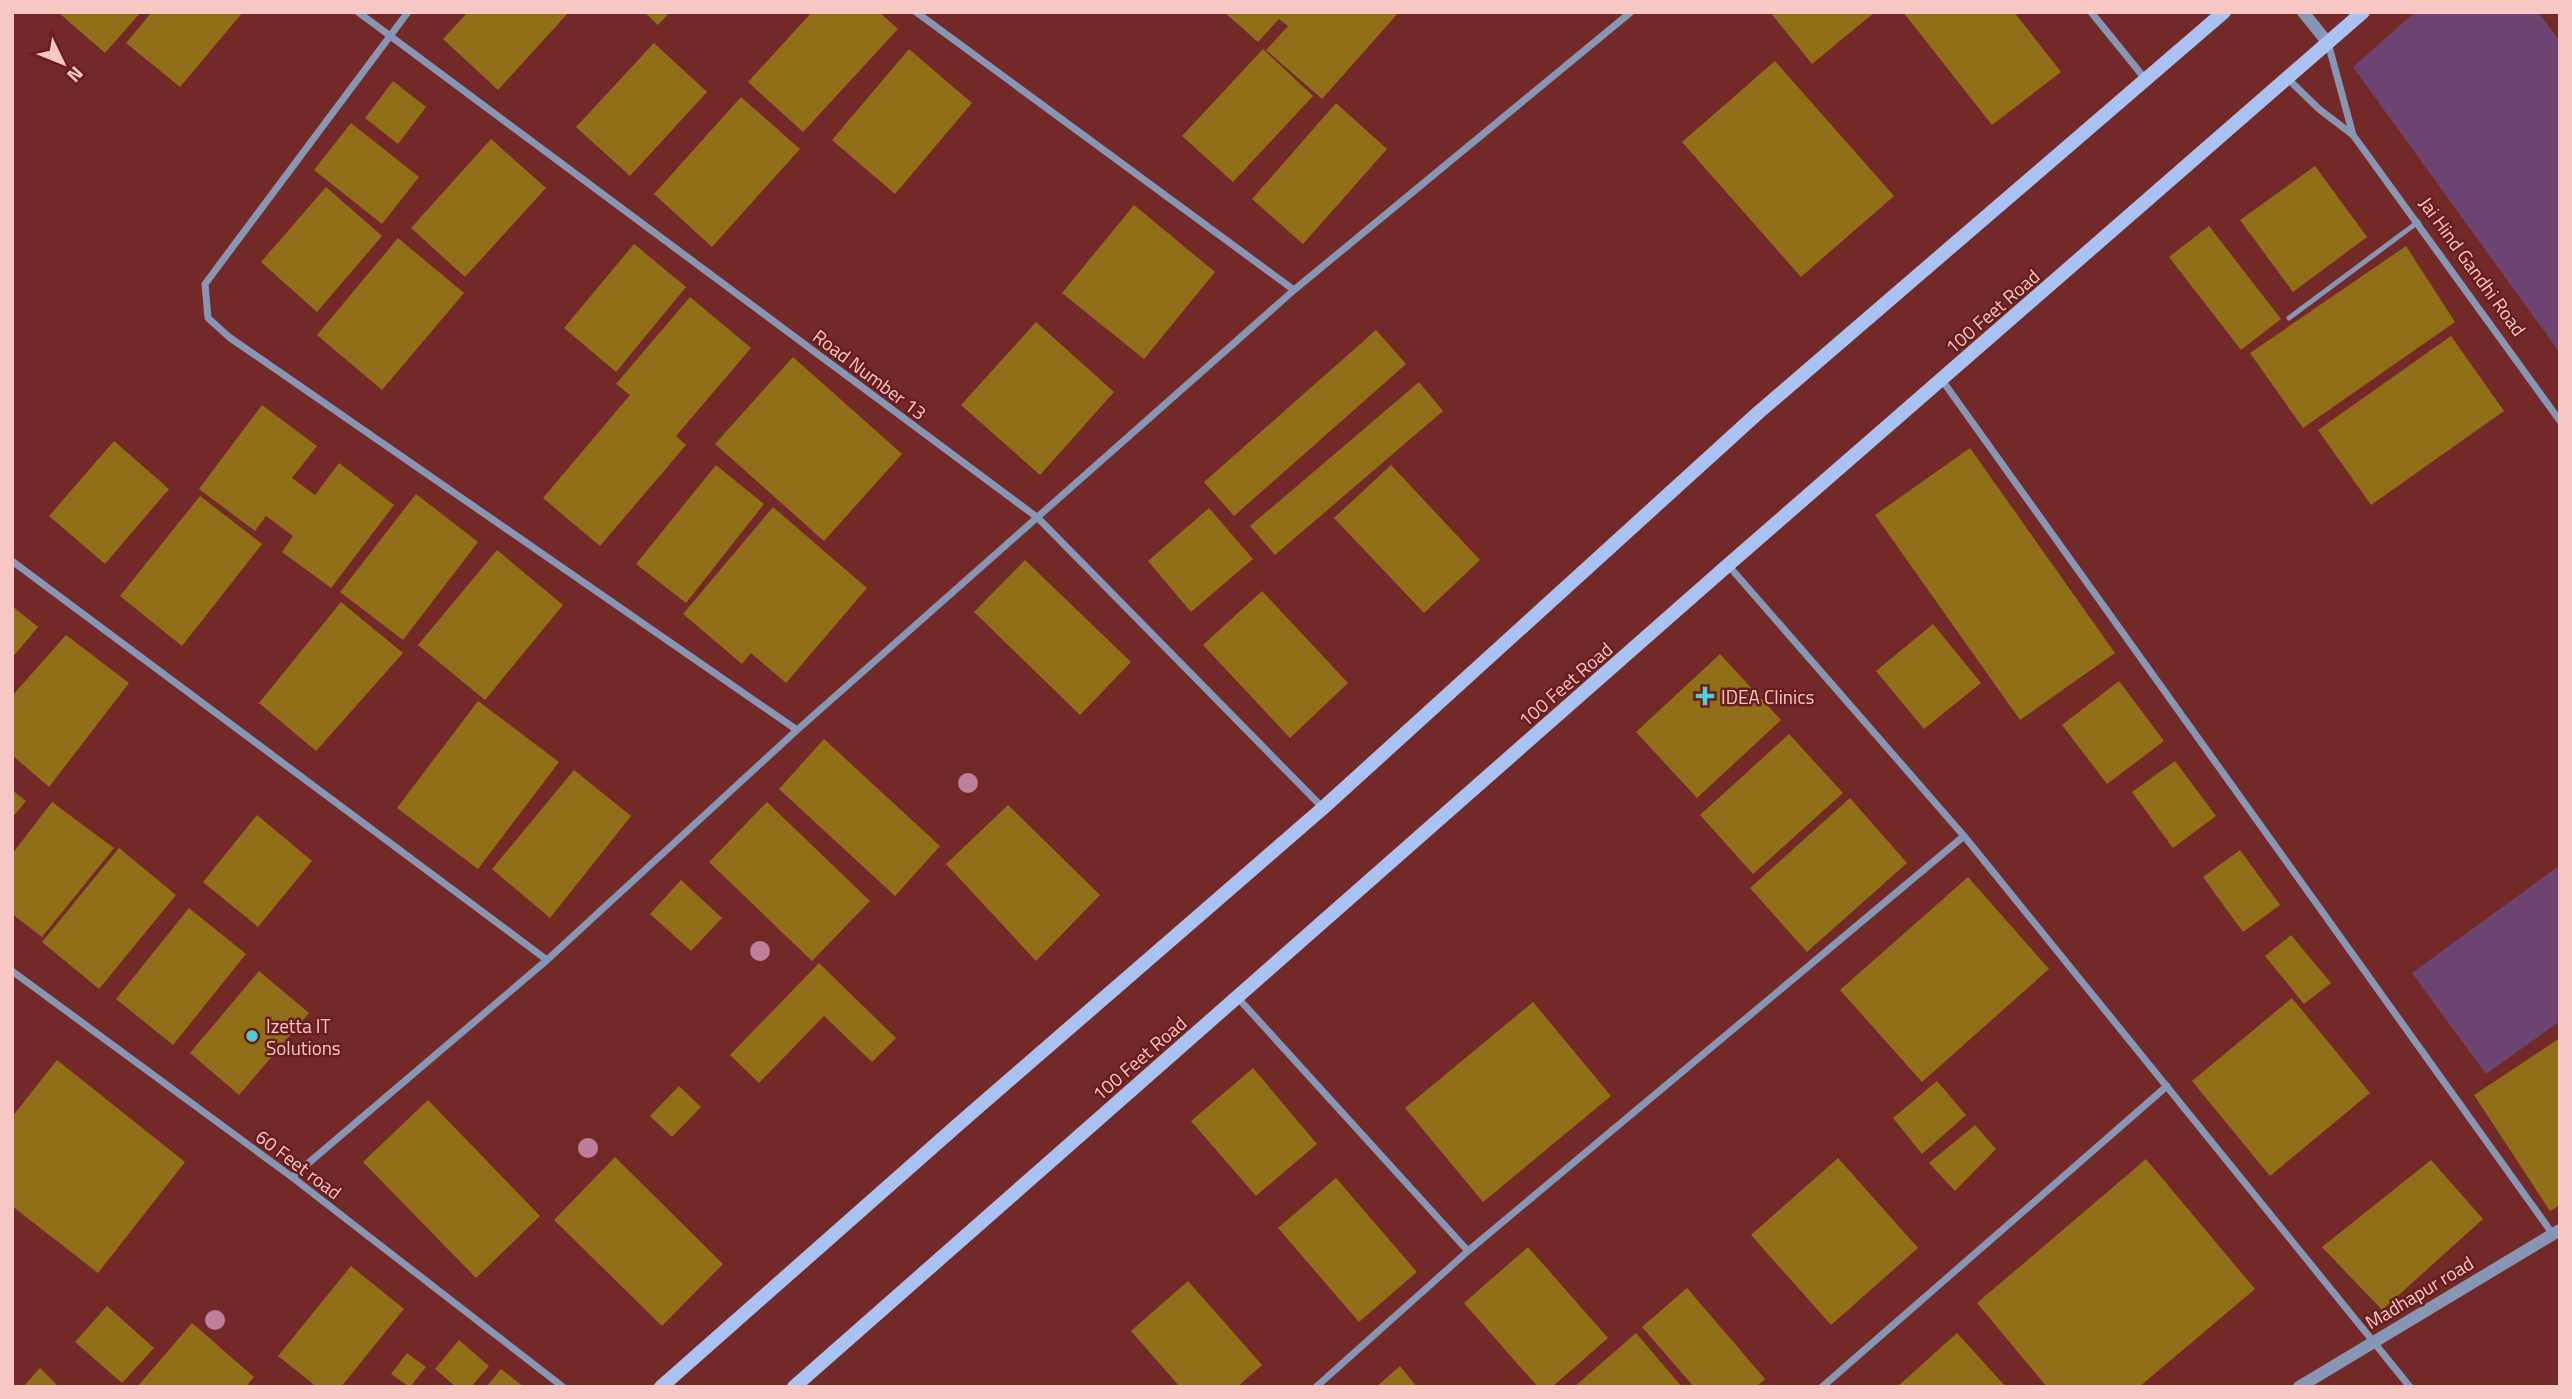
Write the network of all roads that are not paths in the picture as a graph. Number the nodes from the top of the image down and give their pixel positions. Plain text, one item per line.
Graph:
1 (358, 12) edge
2 (408, 12) edge
3 (916, 12) edge
4 (1631, 12) edge
5 (2091, 12) edge
6 (2224, 12) edge
7 (2303, 12) edge
8 (2363, 12) edge
9 (389, 35) junction
10 (2328, 43) junction
11 (2287, 78) junction
12 (2146, 80) junction
13 (2353, 135) junction
14 (2418, 222) junction
15 (1294, 290) junction
16 (2289, 318) dead end
17 (1942, 380) junction
18 (2560, 421) edge
19 (1038, 518) junction
20 (12, 561) edge
21 (1728, 565) junction
22 (797, 730) junction
23 (1323, 808) junction
24 (1964, 836) junction
25 (547, 960) junction
26 (12, 971) edge
27 (1238, 998) junction
28 (2167, 1086) junction
29 (292, 1177) junction
30 (2556, 1231) edge
31 (1468, 1251) junction
32 (2374, 1342) junction
33 (563, 1387) edge
34 (661, 1387) edge
35 (793, 1387) edge
36 (1316, 1387) edge
37 (1822, 1387) edge
38 (2299, 1387) edge
39 (2410, 1387) edge

1 - 9 street, Road Number 13
2 - 9 street
3 - 15 street
4 - 15 street
5 - 12 street
6 - 12 main road
7 - 10 street
8 - 10 main road, 100 Feet Road
9 - 19 street, Road Number 13
9 - 22 street
10 - 11 main road, 100 Feet Road
10 - 13 street
11 - 13 street
11 - 17 main road, 100 Feet Road
12 - 23 main road
13 - 14 street, Jai Hind Gandhi Road
14 - 16 lane
14 - 18 street, Jai Hind Gandhi Road
15 - 19 street
17 - 21 main road, 100 Feet Road
17 - 30 street
19 - 22 street
19 - 23 street, Road Number 13
20 - 25 street
21 - 24 street
21 - 27 main road, 100 Feet Road
22 - 25 street
23 - 34 main road
24 - 28 street
24 - 31 street
25 - 29 street
26 - 29 street, 60 Feet road
27 - 31 street
27 - 35 main road, 100 Feet Road
28 - 32 street
28 - 37 street
29 - 33 street, 60 Feet road
30 - 32 street, Madhapur road
31 - 36 street
32 - 38 street, Madhapur road
32 - 39 street

